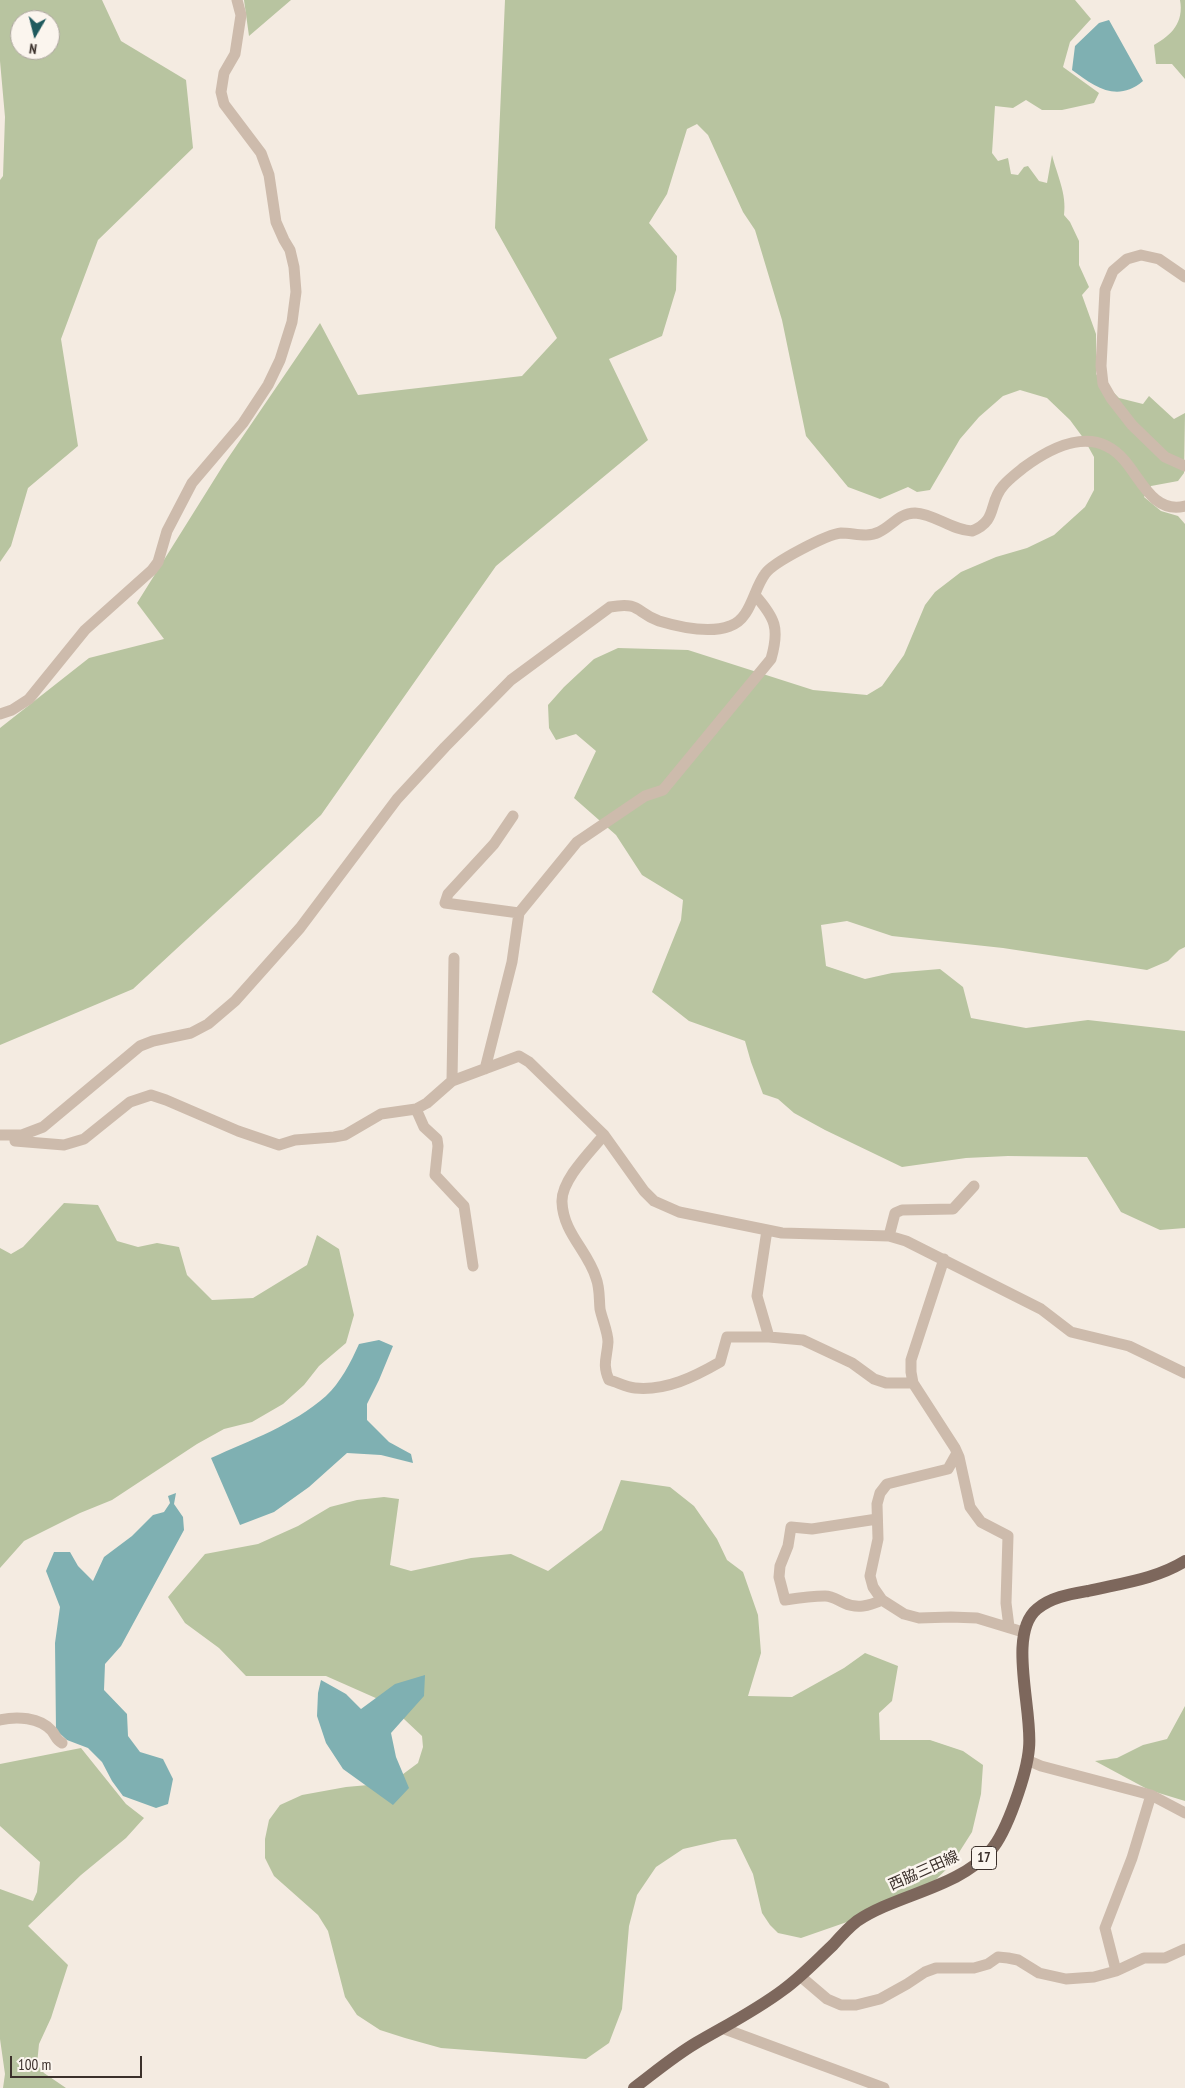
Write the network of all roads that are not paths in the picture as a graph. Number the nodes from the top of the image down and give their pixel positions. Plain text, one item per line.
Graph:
1 (237, 0) edge
2 (1185, 276) edge
3 (1185, 466) edge
4 (1185, 506) edge
5 (755, 594) junction
6 (0, 714) edge
7 (513, 816) dead end
8 (519, 913) junction
9 (454, 958) dead end
10 (485, 1069) junction
11 (452, 1081) junction
12 (416, 1109) junction
13 (14, 1135) junction
14 (604, 1135) junction
15 (0, 1136) edge
16 (974, 1186) dead end
17 (767, 1230) junction
18 (889, 1236) junction
19 (944, 1260) junction
20 (473, 1266) dead end
21 (769, 1337) junction
22 (1185, 1373) edge
23 (913, 1383) junction
24 (957, 1453) junction
25 (877, 1519) junction
26 (1185, 1561) edge
27 (882, 1600) junction
28 (1009, 1627) junction
29 (1023, 1632) junction
30 (0, 1720) edge
31 (62, 1743) dead end
32 (1027, 1760) junction
33 (1151, 1795) junction
34 (1185, 1813) edge
35 (1185, 1949) edge
36 (1116, 1971) junction
37 (800, 1976) junction
38 (722, 2028) junction
39 (634, 2088) edge
40 (884, 2088) edge

1 - 6 street
2 - 3 street
4 - 5 street
5 - 8 street
5 - 13 street
7 - 8 street
8 - 10 street
9 - 11 street
10 - 11 street
10 - 14 street
11 - 12 street
12 - 13 street
12 - 20 street
13 - 15 street
14 - 17 street
14 - 21 street
16 - 18 street
17 - 18 street
17 - 21 street
18 - 19 street
19 - 22 street
19 - 23 street
21 - 23 street
23 - 24 street
24 - 25 street
24 - 28 street
25 - 27 street
25 - 27 street
26 - 29 main road, 西脇三田線 / 17
27 - 28 street
28 - 29 street
29 - 32 main road, 西脇三田線 / 17
30 - 31 street
32 - 33 street
32 - 37 main road, 西脇三田線 / 17
33 - 34 street
33 - 36 street
35 - 36 street
36 - 37 street
37 - 38 main road, 西脇三田線 / 17
38 - 39 main road, 西脇三田線 / 17
38 - 40 street

